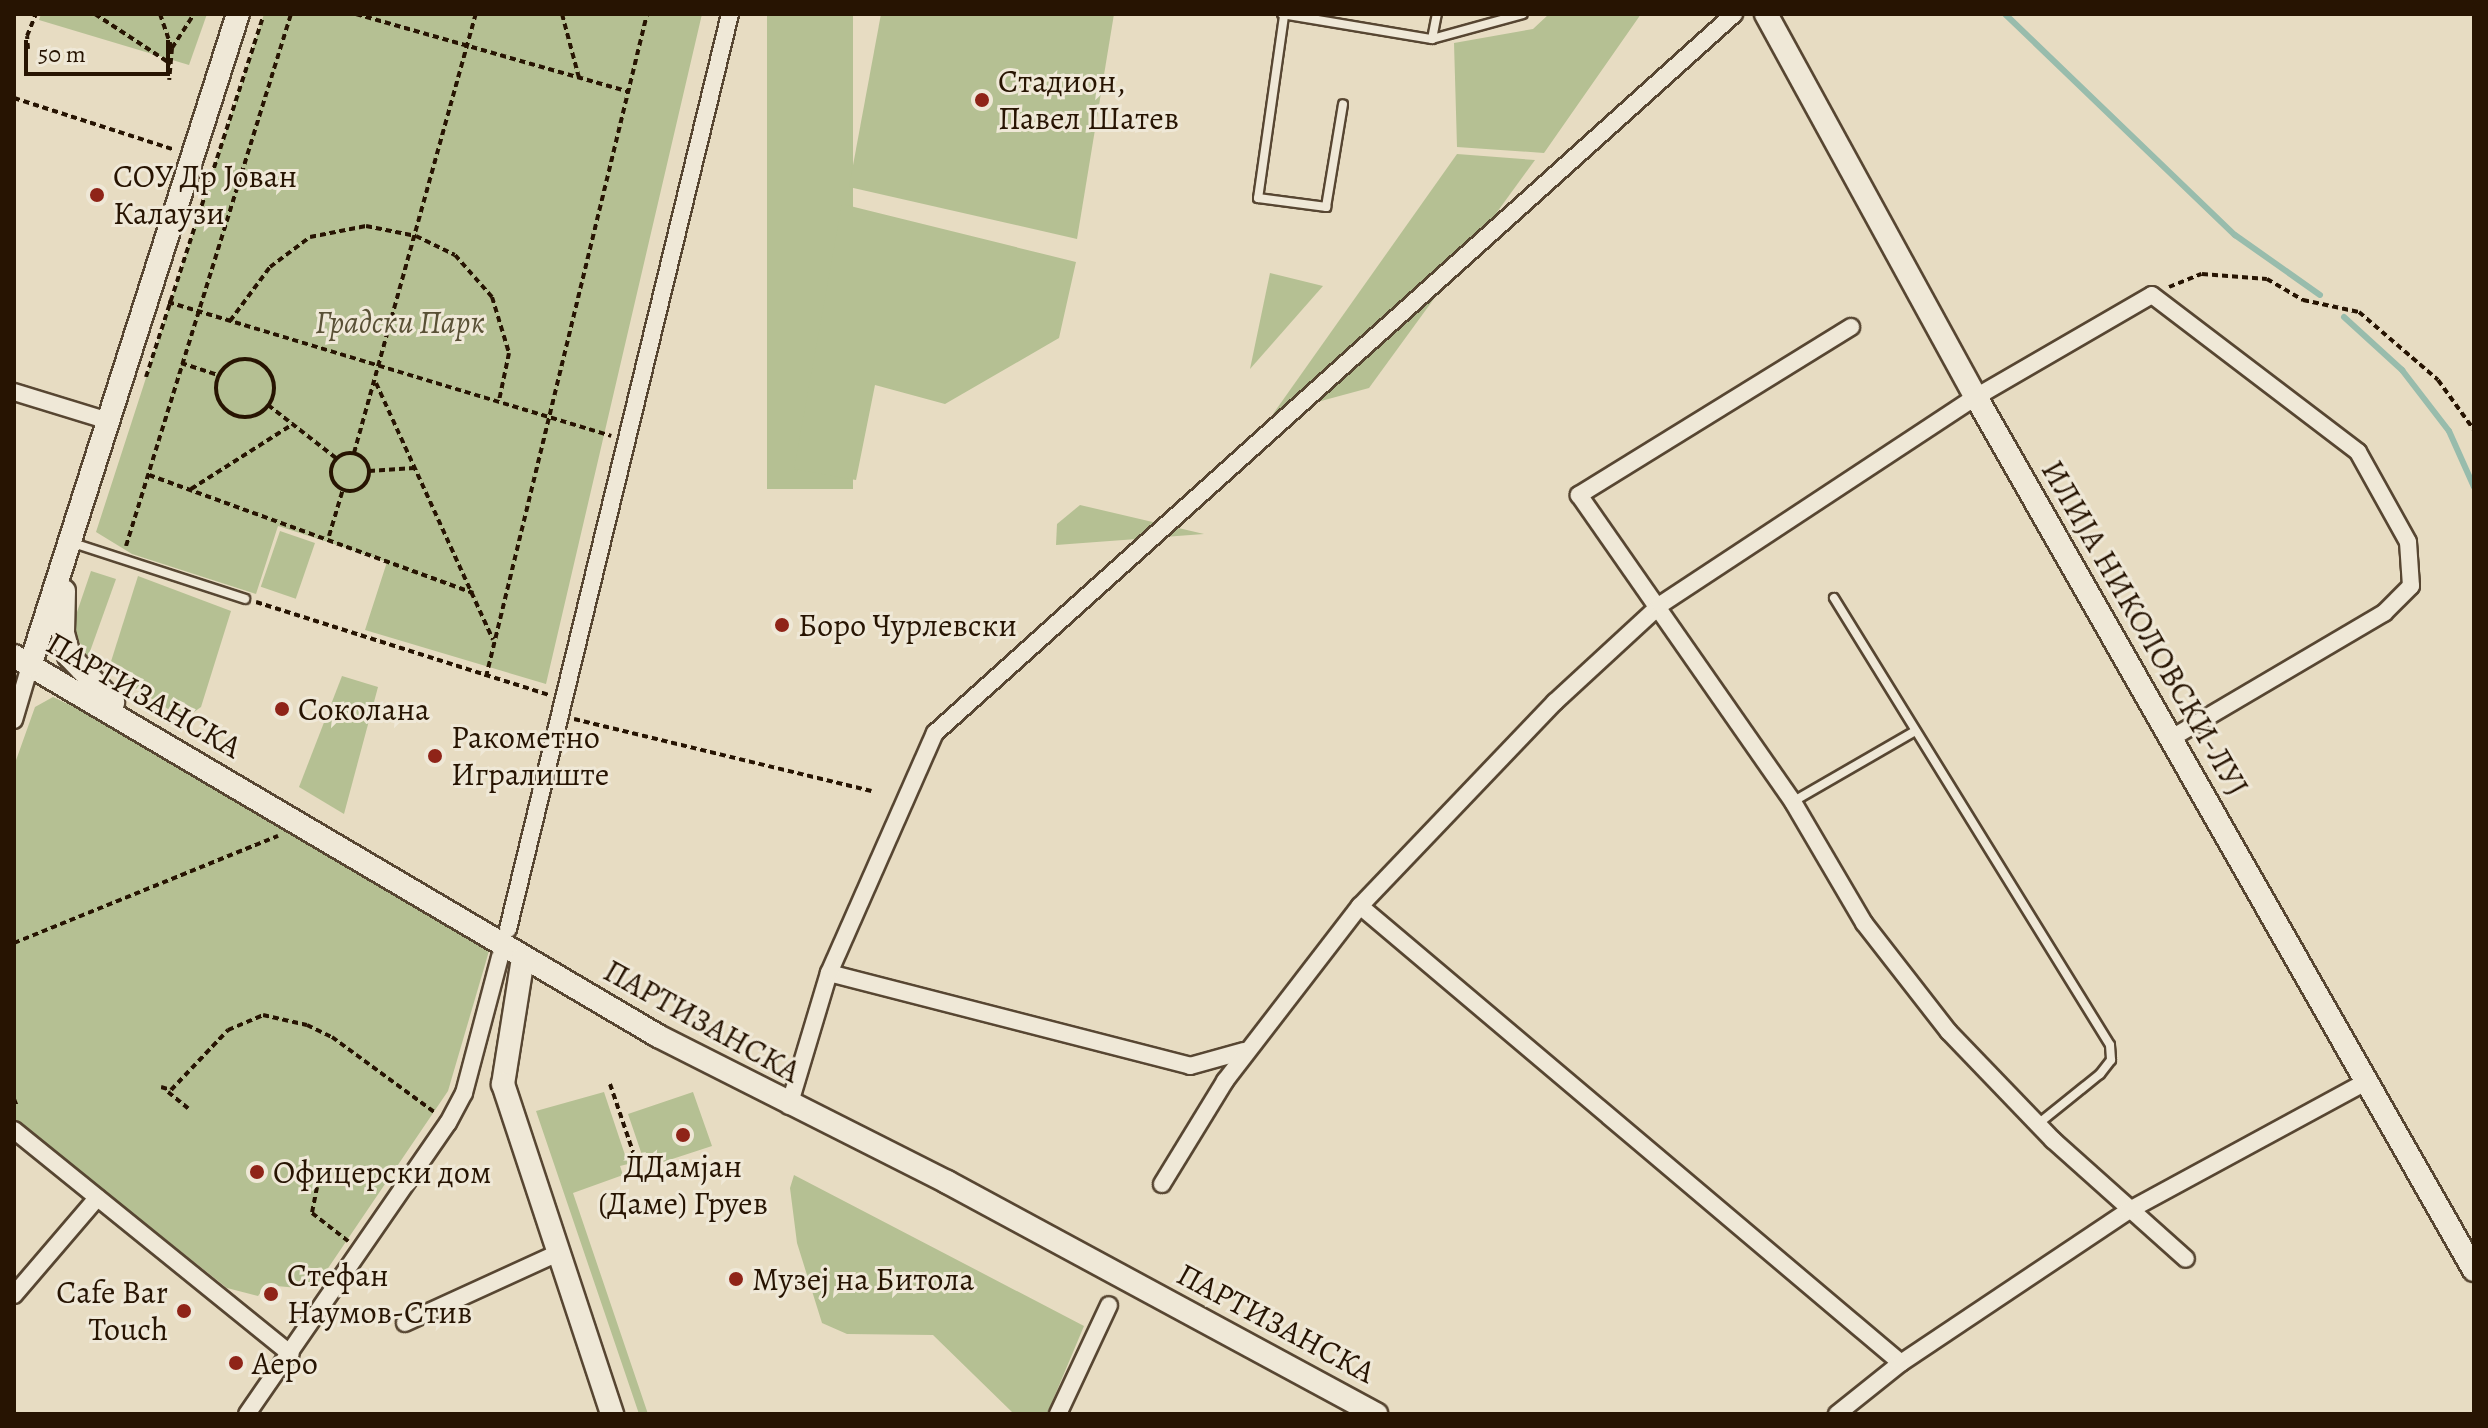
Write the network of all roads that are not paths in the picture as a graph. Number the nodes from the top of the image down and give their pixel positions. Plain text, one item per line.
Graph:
1 (238, 14) edge
2 (730, 14) edge
3 (1437, 14) edge
4 (1523, 14) edge
5 (1734, 14) edge
6 (1766, 14) edge
7 (1283, 15) edge
8 (1432, 39) junction
9 (1343, 104) dead end
10 (1851, 327) dead end
11 (14, 392) edge
12 (1976, 397) junction
13 (109, 421) junction
14 (69, 553) junction
15 (1834, 598) dead end
16 (245, 599) road end
17 (1660, 605) junction
18 (22, 661) edge
19 (14, 720) edge
20 (1915, 731) junction
21 (153, 737) junction
22 (2172, 738) junction
23 (1793, 802) junction
24 (1360, 906) junction
25 (508, 929) dead end
26 (500, 957) dead end
27 (523, 958) junction
28 (829, 973) junction
29 (1249, 1048) junction
30 (2367, 1081) junction
31 (789, 1106) junction
32 (2038, 1125) junction
33 (14, 1130) edge
34 (1162, 1184) dead end
35 (97, 1198) junction
36 (2128, 1211) junction
37 (558, 1253) junction
38 (2186, 1259) dead end
39 (2474, 1270) edge
40 (14, 1295) edge
41 (1109, 1305) dead end
42 (405, 1323) dead end
43 (291, 1354) junction
44 (1901, 1363) junction
45 (247, 1414) edge
46 (612, 1414) edge
47 (1058, 1414) edge
48 (1376, 1414) edge
49 (1837, 1414) edge

1 - 13 street
2 - 25 street
3 - 8 lane
4 - 8 lane
5 - 28 street
6 - 12 street, ИЛИЈА НИКОЛОВСКИ-ЛУЈ
7 - 8 lane
7 - 9 lane
10 - 17 street
11 - 13 street
12 - 17 street
12 - 22 street, ИЛИЈА НИКОЛОВСКИ-ЛУЈ
12 - 22 street
13 - 14 street
14 - 16 lane
14 - 18 street
14 - 21 street
15 - 20 lane
17 - 23 street
17 - 24 street
18 - 19 street
18 - 21 street, ПАРТИЗАНСКА
20 - 23 lane
20 - 32 lane
21 - 27 street, ПАРТИЗАНСКА
22 - 30 street, ИЛИЈА НИКОЛОВСКИ-ЛУЈ
23 - 32 street
24 - 29 street
24 - 44 street
26 - 43 street
27 - 31 street, ПАРТИЗАНСКА
27 - 37 street
28 - 29 street
28 - 31 street
29 - 34 street
30 - 36 street
30 - 39 street, ИЛИЈА НИКОЛОВСКИ-ЛУЈ
31 - 48 street, ПАРТИЗАНСКА
32 - 36 street
33 - 35 street
35 - 40 street
35 - 43 street
36 - 38 street
36 - 44 street
37 - 42 street
37 - 46 street
41 - 47 street
43 - 45 street
44 - 49 street

